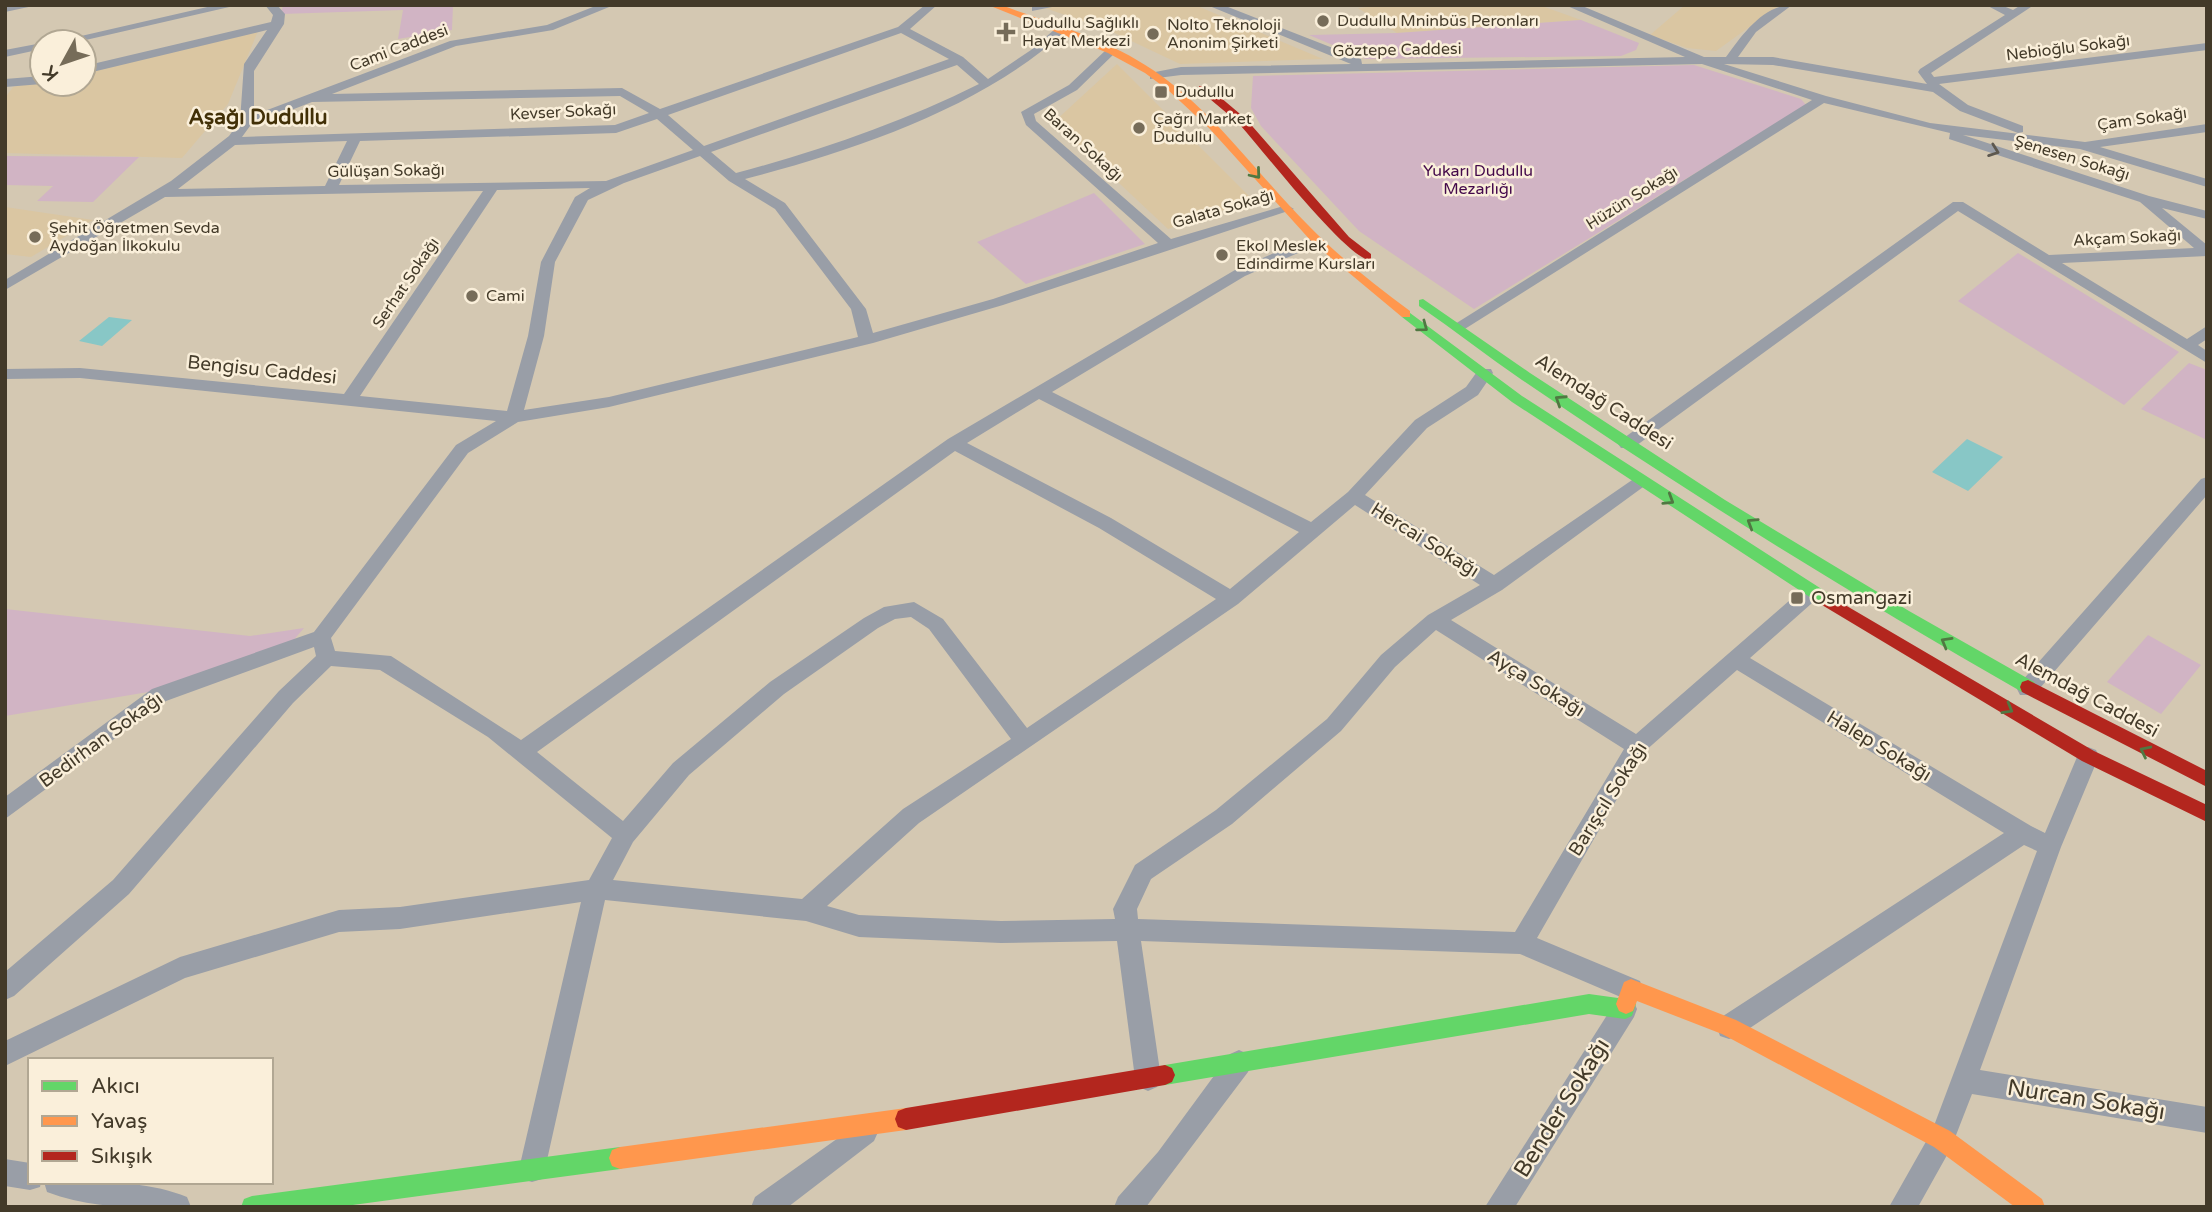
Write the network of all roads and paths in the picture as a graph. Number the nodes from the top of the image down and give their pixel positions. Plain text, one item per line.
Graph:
1 (33, 5) edge
2 (233, 5) edge
3 (609, 5) edge
4 (932, 5) edge
5 (979, 5) edge
6 (992, 5) edge
7 (1057, 5) edge
8 (1212, 5) edge
9 (1570, 5) edge
10 (1787, 5) edge
11 (1991, 5) edge
12 (2029, 5) edge
13 (5, 9) edge
14 (279, 12) edge
15 (1033, 13) edge
16 (2012, 14) junction
17 (902, 29) junction
18 (1059, 31) junction
19 (98, 34) edge
20 (1658, 42) junction
21 (2207, 46) edge
22 (28, 49) edge
23 (1111, 51) junction
24 (5, 54) edge
25 (959, 60) junction
26 (1729, 60) junction
27 (1704, 61) junction
28 (1640, 62) junction
29 (1365, 65) junction
30 (98, 66) edge
31 (1181, 71) junction
32 (1154, 76) junction
33 (28, 81) edge
34 (5, 83) edge
35 (988, 85) junction
36 (1935, 85) junction
37 (312, 98) junction
38 (1822, 99) junction
39 (659, 114) junction
40 (246, 123) junction
41 (1930, 127) junction
42 (2207, 128) edge
43 (355, 138) junction
44 (2047, 139) junction
45 (229, 142) junction
46 (2081, 145) junction
47 (701, 150) junction
48 (734, 178) junction
49 (2207, 183) edge
50 (610, 184) junction
51 (493, 186) junction
52 (330, 189) junction
53 (163, 193) junction
54 (2144, 199) junction
55 (1287, 209) junction
56 (2207, 215) edge
57 (1316, 240) junction
58 (1168, 244) junction
59 (2207, 252) edge
60 (2050, 259) junction
61 (1377, 265) dead end
62 (5, 286) edge
63 (1408, 291) dead end
64 (1460, 327) junction
65 (2207, 331) edge
66 (867, 340) junction
67 (2187, 346) junction
68 (2207, 358) edge
69 (1485, 373) junction
70 (5, 374) edge
71 (1040, 393) junction
72 (349, 400) junction
73 (514, 417) junction
74 (954, 443) junction
75 (1627, 444) junction
76 (1641, 482) junction
77 (2207, 483) edge
78 (1354, 496) junction
79 (1313, 531) junction
80 (1495, 585) junction
81 (1813, 591) junction
82 (1231, 599) junction
83 (1435, 620) junction
84 (324, 647) junction
85 (1736, 659) junction
86 (2027, 689) junction
87 (2100, 729) junction
88 (1025, 741) junction
89 (1637, 746) junction
90 (519, 752) junction
91 (2088, 756) junction
92 (2207, 780) edge
93 (5, 810) edge
94 (2207, 814) edge
95 (2023, 833) junction
96 (625, 835) junction
97 (2050, 847) junction
98 (596, 889) junction
99 (806, 910) junction
100 (1129, 930) junction
101 (1521, 943) junction
102 (5, 988) edge
103 (1628, 999) junction
104 (1728, 1027) junction
105 (5, 1054) edge
106 (1240, 1062) junction
107 (1148, 1078) junction
108 (1965, 1080) junction
109 (2207, 1120) edge
110 (876, 1124) junction
111 (1942, 1139) junction
112 (532, 1170) junction
113 (5, 1172) edge
114 (28, 1177) edge
115 (67, 1184) edge
116 (177, 1207) edge
117 (252, 1207) edge
118 (765, 1207) edge
119 (1128, 1207) edge
120 (1499, 1207) edge
121 (1903, 1207) edge
122 (2034, 1207) edge

1 - 13 street
2 - 19 street
3 - 37 street, Cami Caddesi
4 - 17 street, Kevser Sokağı
5 - 15 main road
6 - 15 main road
7 - 15 street
8 - 29 street
9 - 20 street
10 - 26 street
11 - 16 street
12 - 16 street
14 - 30 street
14 - 40 street
15 - 18 main road
15 - 31 main road
16 - 36 street
17 - 25 street
17 - 39 street, Kevser Sokağı
18 - 23 main road
18 - 35 street
20 - 27 street
20 - 28 street
21 - 36 street, Nebioğlu Sokağı
22 - 24 street
23 - 32 main road
23 - 58 street, Baran Sokağı
25 - 35 street
25 - 47 street
26 - 27 street, Göztepe Caddesi
26 - 36 street, Göztepe Caddesi
27 - 28 street, Göztepe Caddesi
27 - 38 street
28 - 29 street, Göztepe Caddesi
29 - 31 street, Göztepe Caddesi
31 - 32 street, Göztepe Caddesi
31 - 61 main road
32 -> 55 main road
33 - 34 street
35 - 48 street
36 - 44 street
37 - 39 street
37 - 40 street, Cami Caddesi
38 - 41 street
38 - 64 street, Hüzün Sokağı
39 - 43 street, Kevser Sokağı
39 - 47 street
40 - 45 street
41 - 44 street
41 -> 54 street, Şenesen Sokağı
42 - 46 street, Çam Sokağı
43 - 45 street, Kevser Sokağı
43 - 52 street
44 - 46 street
45 - 53 street
46 - 49 street
47 - 48 street
47 - 50 street
48 - 66 street
50 - 51 street, Gülüşan Sokağı
50 - 73 street
51 - 52 street, Gülüşan Sokağı
51 - 72 street, Serhat Sokağı
52 - 53 street, Gülüşan Sokağı
53 - 62 street
54 - 56 street, Şenesen Sokağı
54 - 59 street
55 - 57 main road
55 - 58 street, Galata Sokağı
57 -> 69 main road
57 - 71 street
58 - 66 street, Galata Sokağı
59 - 60 street, Akçam Sokağı
60 - 67 street
60 - 75 street
63 - 64 main road, Alemdağ Caddesi
75 -> 64 main road, Alemdağ Caddesi
65 - 67 street
66 - 73 street, Galata Sokağı
67 - 68 street
69 - 76 main road
69 - 78 street
70 - 72 street, Bengisu Caddesi
71 - 74 street
71 - 79 street
72 - 73 street, Bengisu Caddesi
73 - 84 street
74 - 82 street
74 - 90 street
86 -> 75 main road, Alemdağ Caddesi
76 - 80 street
76 -> 81 main road
77 - 86 street
78 - 79 street
78 - 80 street, Hercai Sokağı
79 - 82 street
80 - 83 street
81 - 85 street, Barışcıl Sokağı
81 -> 91 main road
82 - 88 street
83 - 89 street, Ayça Sokağı
83 - 100 street
84 - 90 street
84 - 93 street, Bedirhan Sokağı
84 - 102 street
85 - 89 street, Barışcıl Sokağı
85 - 95 street, Halep Sokağı
86 - 87 main road, Alemdağ Caddesi
87 - 91 main road
92 -> 87 main road, Alemdağ Caddesi
88 - 96 street
88 - 99 street
89 - 101 street, Barışcıl Sokağı
90 - 96 street
91 - 94 main road
91 - 97 street
95 - 97 street, Halep Sokağı
95 - 104 street
96 - 98 street
97 - 108 street
98 - 99 street
98 - 105 street
98 - 112 street
99 - 100 street
100 - 101 street
100 - 107 street
101 - 103 street
103 - 104 main road
103 - 106 main road
103 - 120 street, Bender Sokağı
104 - 111 main road
106 - 107 main road
106 - 119 street
107 - 110 main road
108 - 109 street, Nurcan Sokağı
108 - 111 street
110 - 112 main road
110 - 118 street
111 - 121 street
111 - 122 main road
112 - 117 main road
113 - 114 street
115 - 116 street

